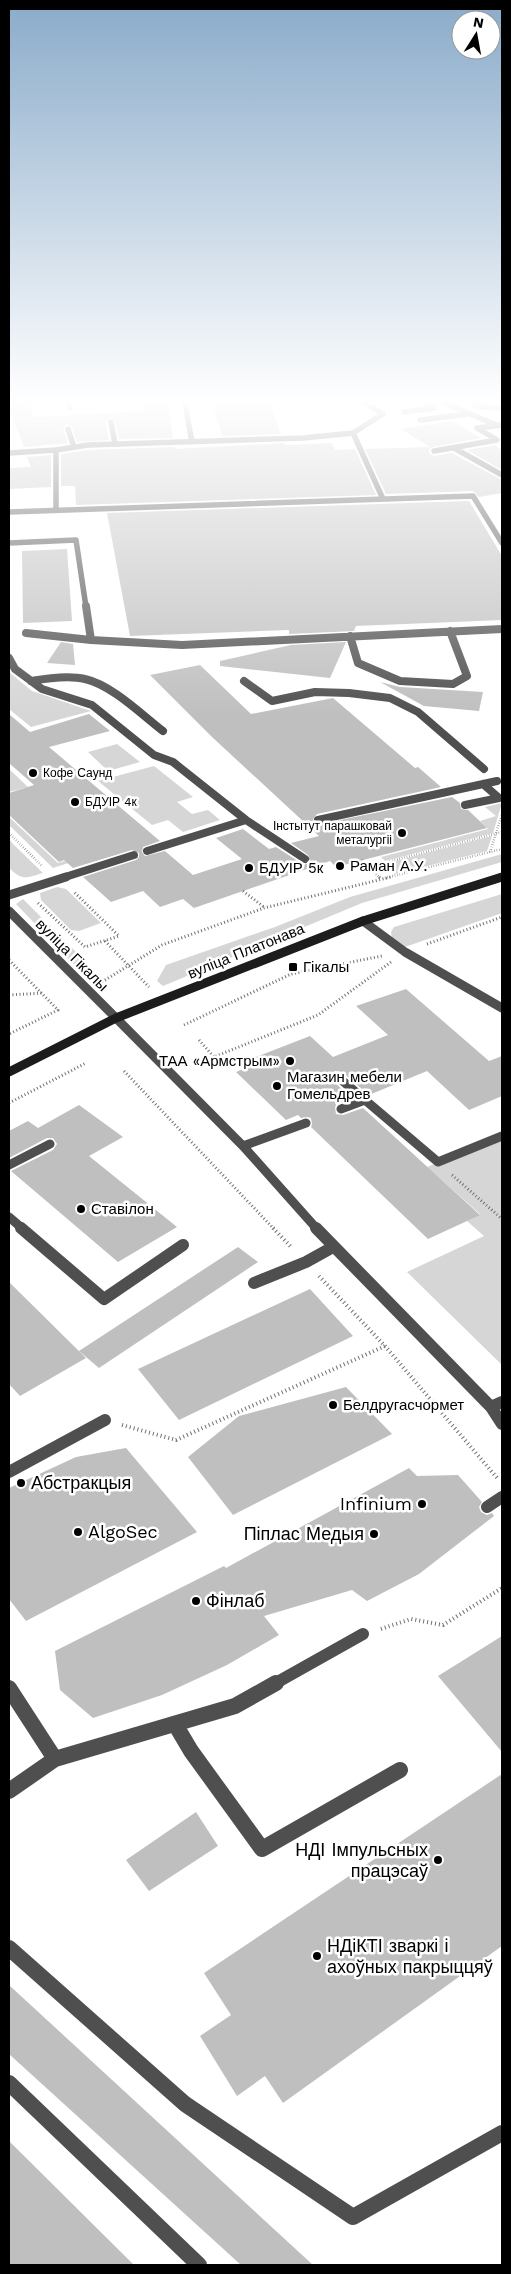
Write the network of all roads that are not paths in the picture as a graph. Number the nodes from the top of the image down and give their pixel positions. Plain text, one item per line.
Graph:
1 (56, 504) edge
2 (231, 504) edge
3 (478, 504) edge
4 (56, 510) junction
5 (9, 512) edge
6 (9, 543) edge
7 (502, 543) edge
8 (502, 628) edge
9 (450, 631) junction
10 (26, 633) dead end
11 (350, 636) junction
12 (92, 640) junction
13 (9, 658) edge
14 (31, 681) junction
15 (244, 681) dead end
16 (162, 731) dead end
17 (484, 769) dead end
18 (496, 781) dead end
19 (483, 784) junction
20 (465, 805) dead end
21 (246, 820) junction
22 (318, 820) dead end
23 (147, 851) dead end
24 (134, 855) dead end
25 (305, 859) dead end
26 (502, 877) edge
27 (9, 895) edge
28 (9, 911) edge
29 (363, 921) junction
30 (502, 1008) edge
31 (116, 1018) junction
32 (9, 1072) edge
33 (338, 1077) dead end
34 (365, 1100) junction
35 (341, 1109) dead end
36 (306, 1123) dead end
37 (502, 1136) edge
38 (50, 1144) dead end
39 (243, 1146) junction
40 (9, 1165) edge
41 (9, 1217) edge
42 (183, 1245) dead end
43 (333, 1247) junction
44 (254, 1283) dead end
45 (502, 1402) edge
46 (491, 1407) junction
47 (105, 1420) road end
48 (502, 1424) edge
49 (9, 1472) edge
50 (502, 1496) edge
51 (487, 1507) dead end
52 (362, 1634) road end
53 (9, 1688) edge
54 (175, 1724) junction
55 (55, 1759) junction
56 (400, 1770) dead end
57 (9, 1791) edge
58 (9, 1948) edge
59 (9, 2083) edge
60 (502, 2133) edge
61 (200, 2265) edge

1 - 4 street
2 - 4 street
3 - 7 street
4 - 5 street
6 - 12 street
8 - 9 street
9 - 11 street
9 - 11 street
10 - 12 street
11 - 12 street
13 - 14 street
14 - 16 street
14 - 21 street
15 - 17 street
18 - 19 street
19 - 20 street
19 - 22 street
21 - 23 street
21 - 25 street
24 - 27 street
26 - 29 main road, вуліца Платонава
28 - 31 street, вуліца Гікалы
29 - 30 street
29 - 31 main road, вуліца Платонава
31 - 32 main road, вуліца Платонава
31 - 39 street, вуліца Гікалы
33 - 34 street
34 - 35 street
34 - 37 street
36 - 39 street
38 - 40 street
39 - 43 street, вуліца Гікалы
41 - 42 street
43 - 44 street
43 - 46 street, вуліца Гікалы
45 - 46 street
46 - 48 street, вуліца Гікалы
47 - 49 street
50 - 51 street
52 - 54 street
53 - 55 street
54 - 55 street
54 - 56 street
55 - 57 street
58 - 60 street
59 - 61 street

